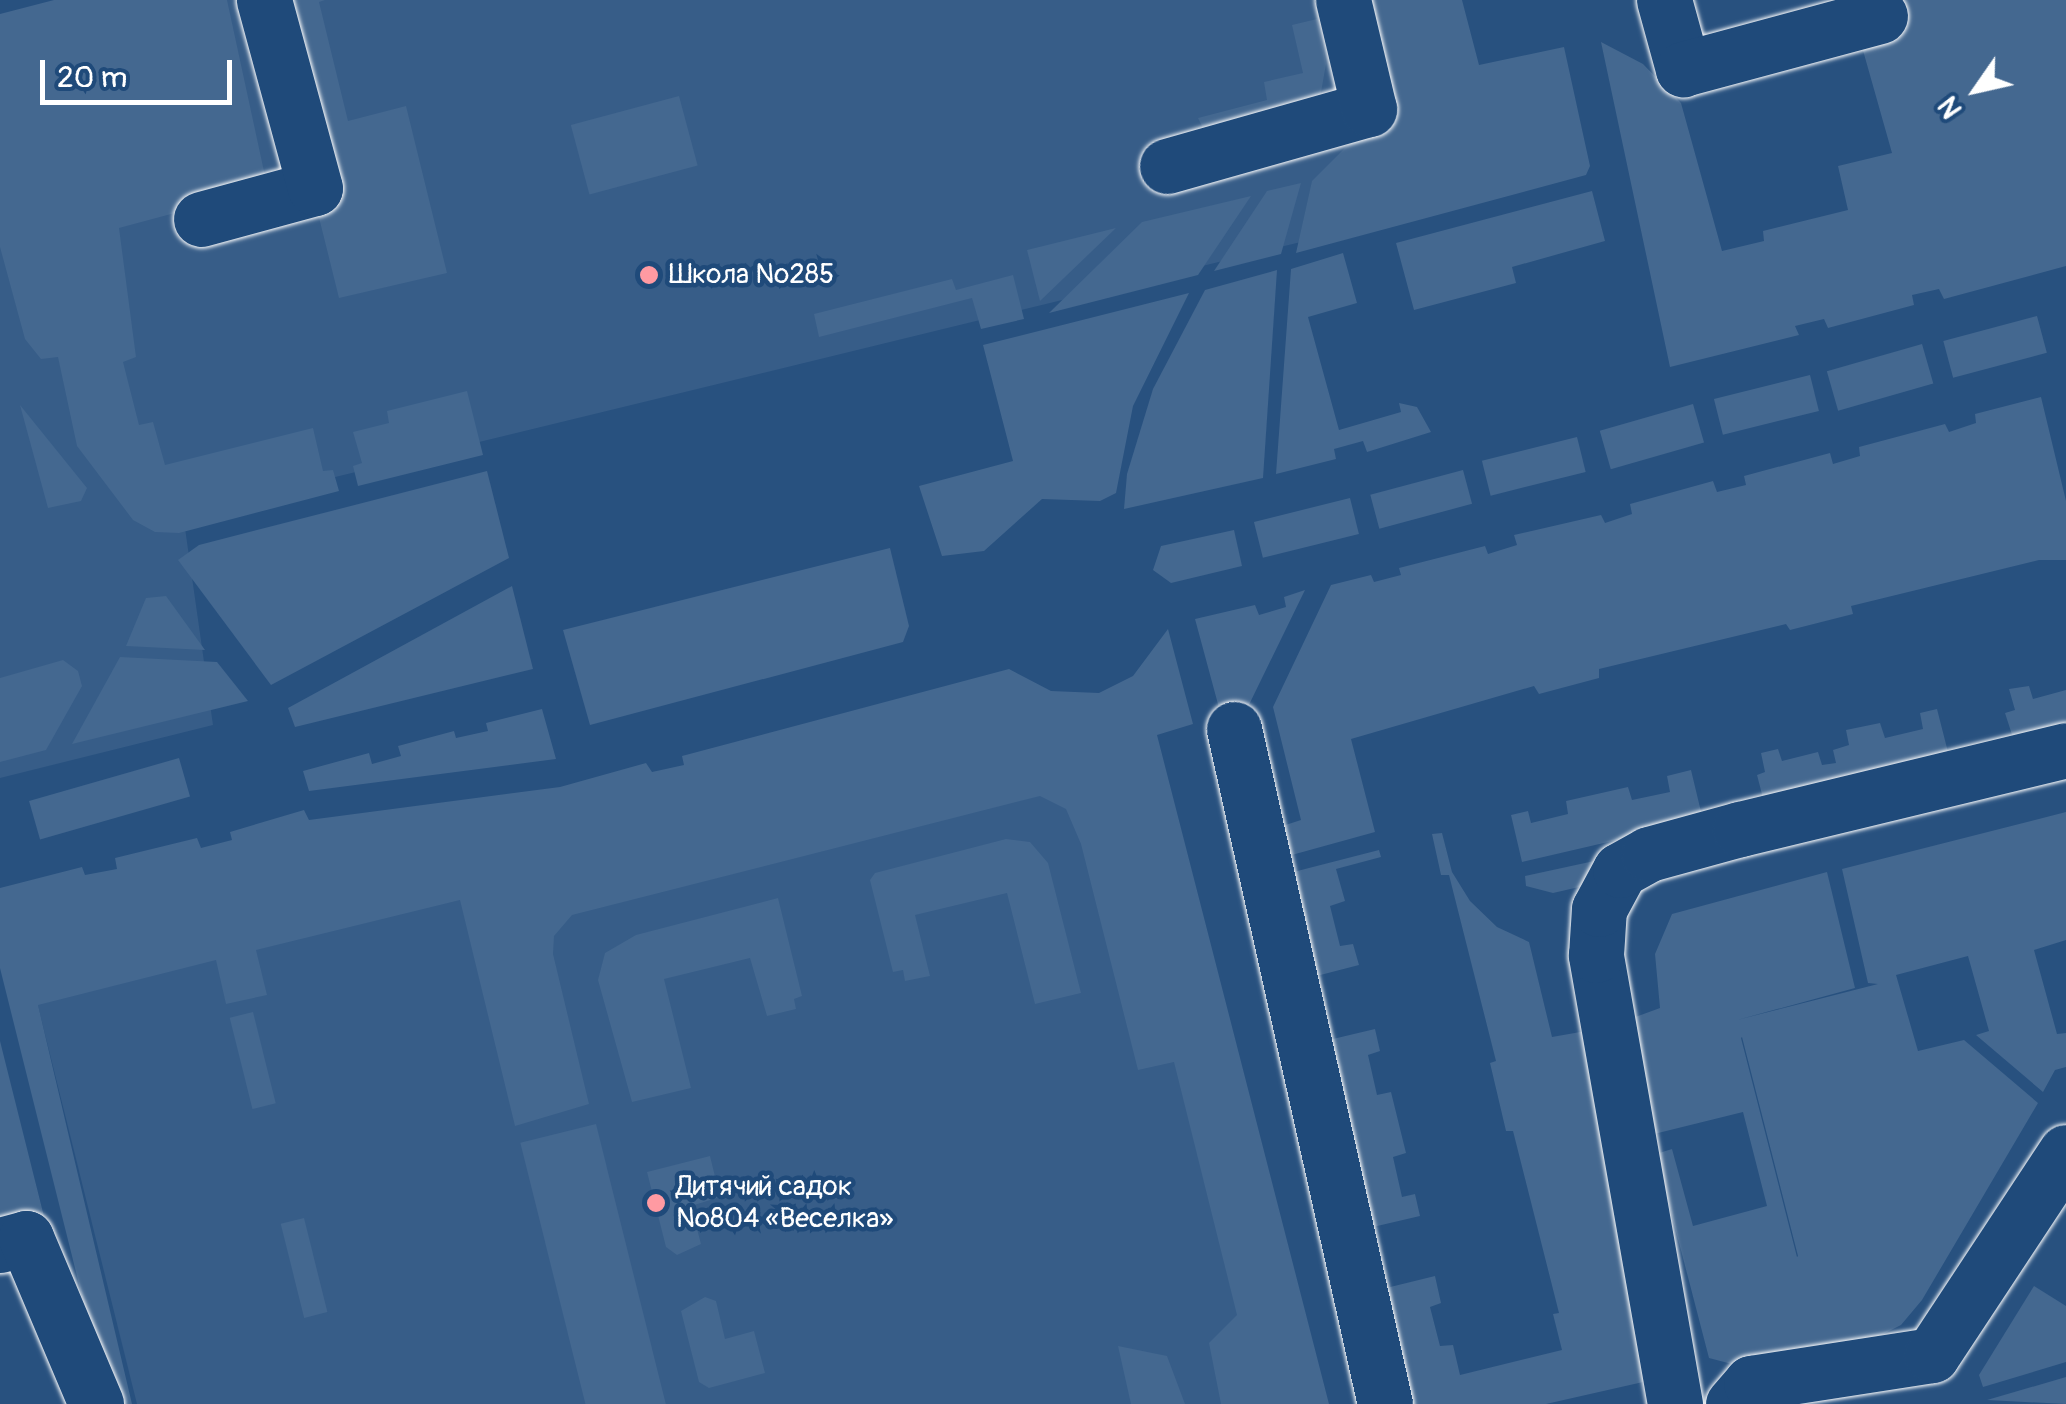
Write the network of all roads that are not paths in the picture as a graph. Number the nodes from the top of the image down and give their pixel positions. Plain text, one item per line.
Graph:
1 (264, 0) edge
2 (1343, 0) edge
3 (1664, 0) edge
4 (1880, 16) dead end
5 (1167, 166) dead end
6 (201, 219) dead end
7 (1234, 730) dead end
8 (2066, 750) edge
9 (2066, 1152) edge
10 (0, 1245) edge
11 (96, 1404) edge
12 (1386, 1404) edge
13 (1676, 1404) edge
14 (1733, 1404) edge

1 - 6 lane
2 - 5 lane
3 - 4 lane
7 - 12 lane
8 - 13 lane
9 - 14 lane
10 - 11 lane

